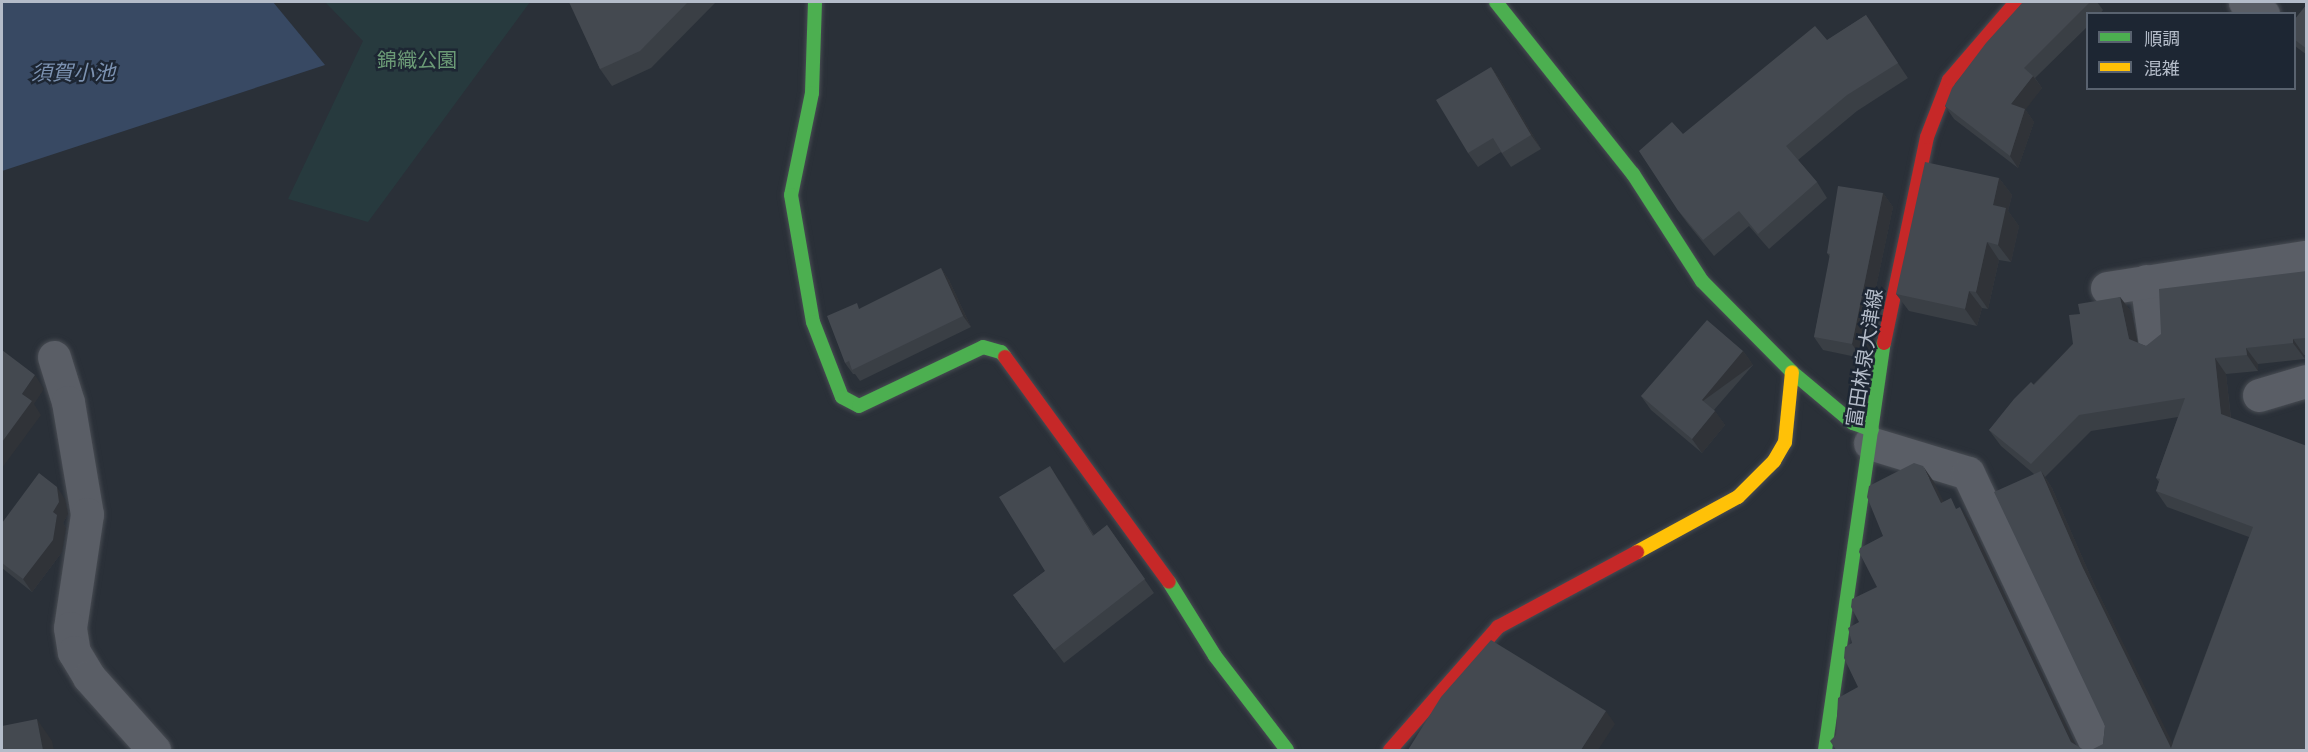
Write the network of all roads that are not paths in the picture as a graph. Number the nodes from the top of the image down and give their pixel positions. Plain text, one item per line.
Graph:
1 (815, 2) edge
2 (1496, 2) edge
3 (2016, 2) edge
4 (2245, 2) edge
5 (2260, 12) edge
6 (2307, 257) edge
7 (2146, 281) junction
8 (2107, 288) dead end
9 (2155, 344) edge
10 (54, 357) dead end
11 (1792, 372) junction
12 (2307, 381) edge
13 (2259, 395) dead end
14 (1871, 437) junction
15 (154, 750) edge
16 (1287, 750) edge
17 (1390, 750) edge
18 (1825, 750) edge
19 (2099, 750) edge

1 - 16 street
2 - 11 street
3 - 14 street, 富田林泉大津線
4 - 5 street
6 - 7 street
7 - 8 street
7 - 9 street
10 - 15 street
11 - 14 street
11 - 17 street
12 - 13 street
14 - 18 street, 富田林泉大津線
14 - 19 street

